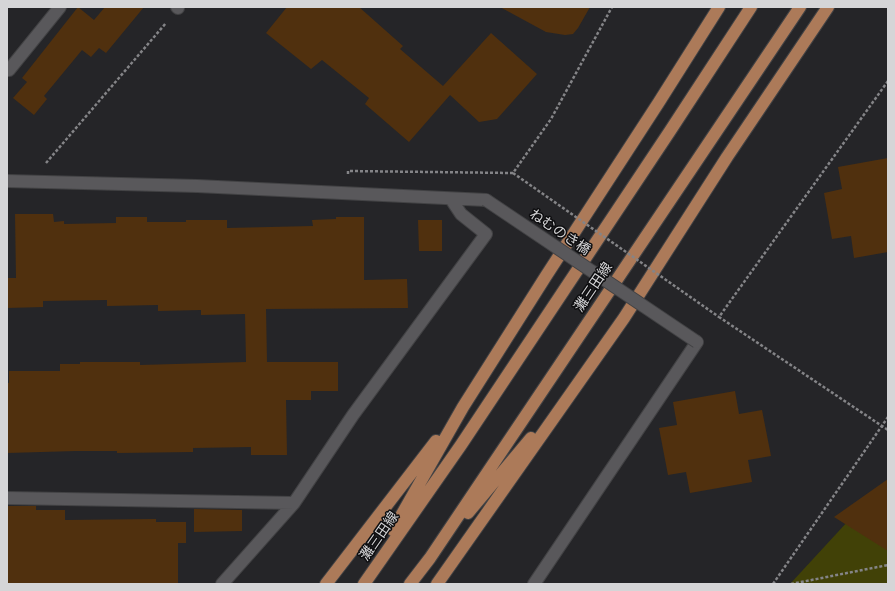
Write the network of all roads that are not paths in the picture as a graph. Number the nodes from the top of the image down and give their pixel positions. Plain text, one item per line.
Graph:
1 (60, 7) edge
2 (719, 7) edge
3 (751, 7) edge
4 (800, 7) edge
5 (828, 7) edge
6 (7, 70) edge
7 (7, 181) edge
8 (451, 199) junction
9 (581, 378) junction
10 (463, 407) junction
11 (7, 498) edge
12 (294, 503) junction
13 (430, 558) junction
14 (222, 584) edge
15 (326, 584) edge
16 (363, 584) edge
17 (410, 584) edge
18 (438, 584) edge
19 (534, 584) edge

1 - 6 street
2 - 10 main road
3 - 16 main road, 灘三田線
4 - 13 main road, 灘三田線
5 - 9 main road
7 - 8 street
8 - 12 street
8 - 19 street, ねむのき橋, bridge
9 - 13 main road
9 - 18 main road
10 - 15 main road
10 - 16 main road
11 - 12 street
12 - 14 street
13 - 17 main road, 灘三田線

